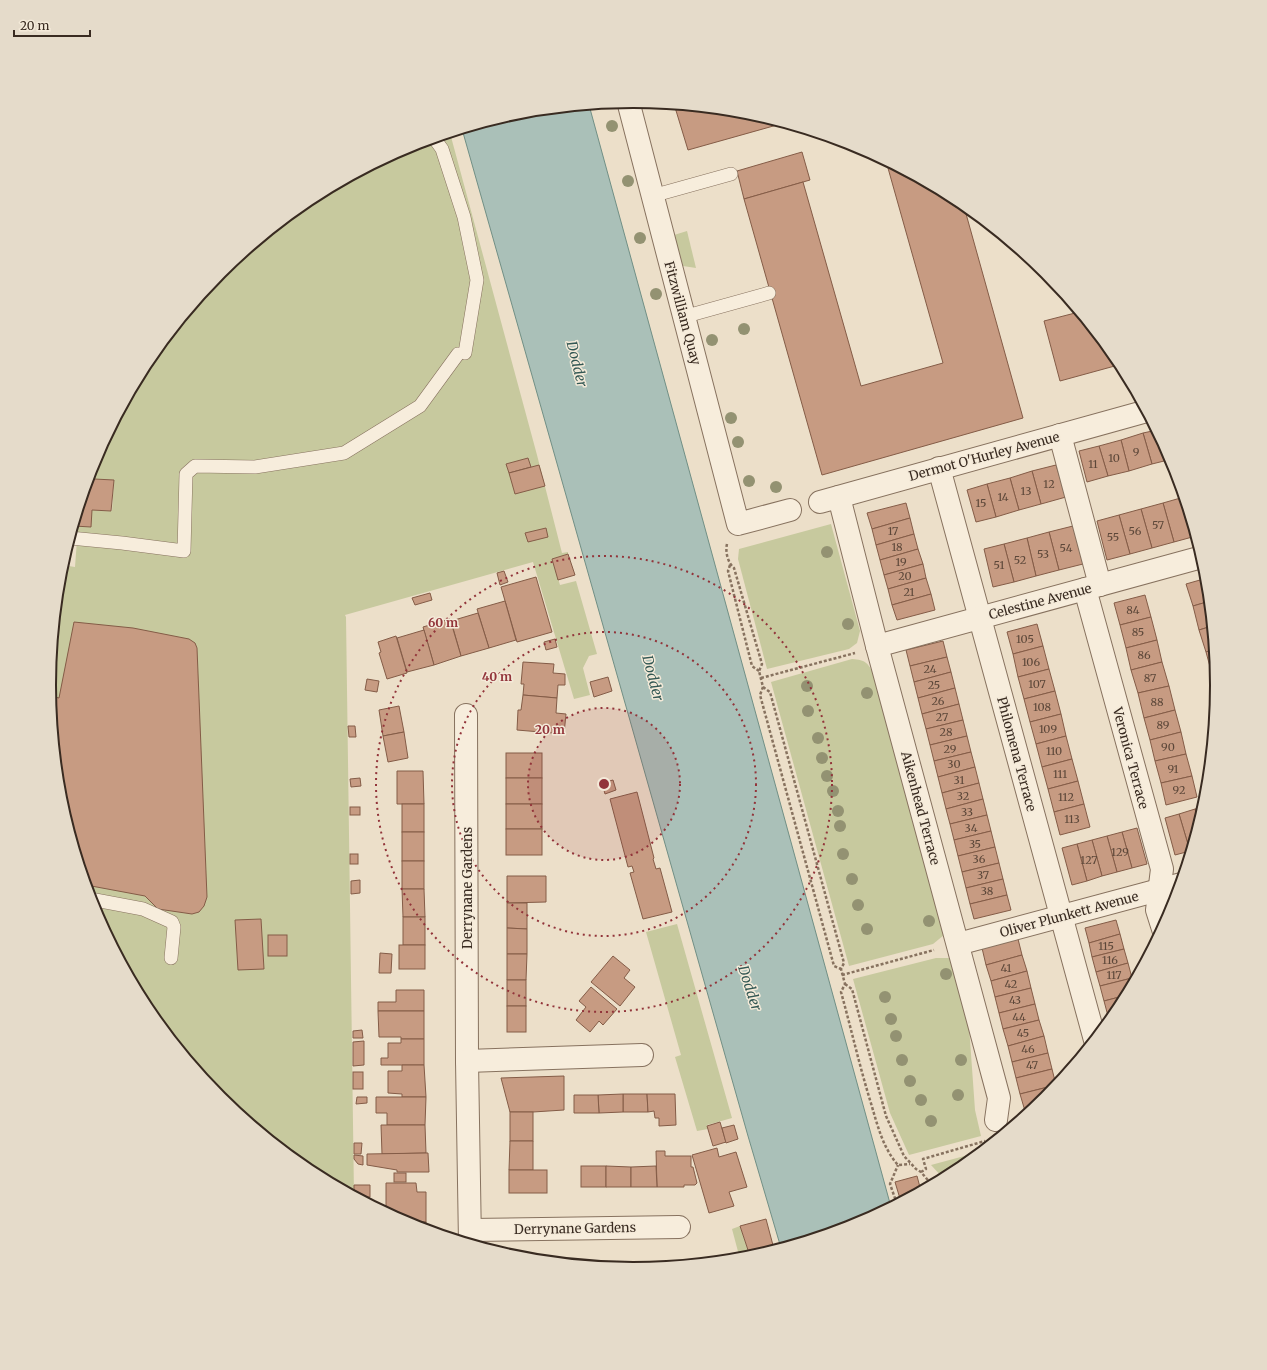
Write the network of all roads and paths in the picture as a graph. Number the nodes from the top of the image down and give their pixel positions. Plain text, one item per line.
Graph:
1 (630, 108) edge
2 (437, 142) edge
3 (731, 174) dead end
4 (652, 196) junction
5 (769, 293) dead end
6 (683, 317) junction
7 (1142, 412) edge
8 (1060, 435) junction
9 (939, 468) junction
10 (830, 499) joint
11 (790, 510) dead end
12 (75, 538) edge
13 (726, 549) dead end
14 (1197, 558) edge
15 (730, 565) junction
16 (1092, 587) junction
17 (980, 618) junction
18 (877, 646) junction
19 (850, 654) dead end
20 (759, 671) junction
21 (761, 678) junction
22 (763, 687) junction
23 (466, 715) dead end
24 (1175, 886) edge
25 (1159, 890) junction
26 (98, 901) edge
27 (1061, 916) junction
28 (1161, 920) edge
29 (949, 946) junction
30 (171, 958) dead end
31 (841, 969) junction
32 (842, 975) junction
33 (845, 984) junction
34 (1094, 1035) edge
35 (642, 1055) dead end
36 (467, 1061) junction
37 (996, 1120) joint
38 (993, 1136) edge
39 (990, 1139) edge
40 (910, 1164) junction
41 (898, 1165) junction
42 (921, 1172) junction
43 (929, 1181) edge
44 (895, 1200) edge
45 (679, 1227) dead end
46 (470, 1236) edge

1 - 4 street, Fitzwilliam Quay
2 - 12 lane
3 - 4 lane
4 - 6 street, Fitzwilliam Quay
5 - 6 lane
6 - 11 street, Fitzwilliam Quay
7 - 8 street, Dermot O'Hurley Avenue
8 - 9 street, Dermot O'Hurley Avenue
8 - 16 street, Veronica Terrace
9 - 10 street, Dermot O'Hurley Avenue
9 - 17 street, Philomena Terrace
10 - 18 street, Aikenhead Terrace
13 - 15 path
14 - 16 street, Celestine Avenue
15 - 20 path
15 - 20 path
16 - 17 street, Celestine Avenue
16 - 25 street, Veronica Terrace
17 - 18 street, Celestine Avenue
17 - 27 street, Philomena Terrace
18 - 29 street, Aikenhead Terrace
19 - 21 path
20 - 21 path
21 - 22 path
22 - 31 path
22 - 31 path
23 - 36 street, Derrynane Gardens
24 - 25 street, Oliver Plunkett Avenue
25 - 27 street, Oliver Plunkett Avenue
25 - 28 street, Veronica Terrace
26 - 30 lane
27 - 29 street, Oliver Plunkett Avenue
27 - 34 street, Philomena Terrace
29 - 32 path
29 - 37 street, Aikenhead Terrace
31 - 32 path
32 - 33 path
33 - 40 path
33 - 41 path
35 - 36 street
36 - 46 street, Derrynane Gardens
37 - 38 path
39 - 42 path
40 - 41 path
40 - 42 path
41 - 44 path
42 - 43 path
45 - 46 street, Derrynane Gardens

